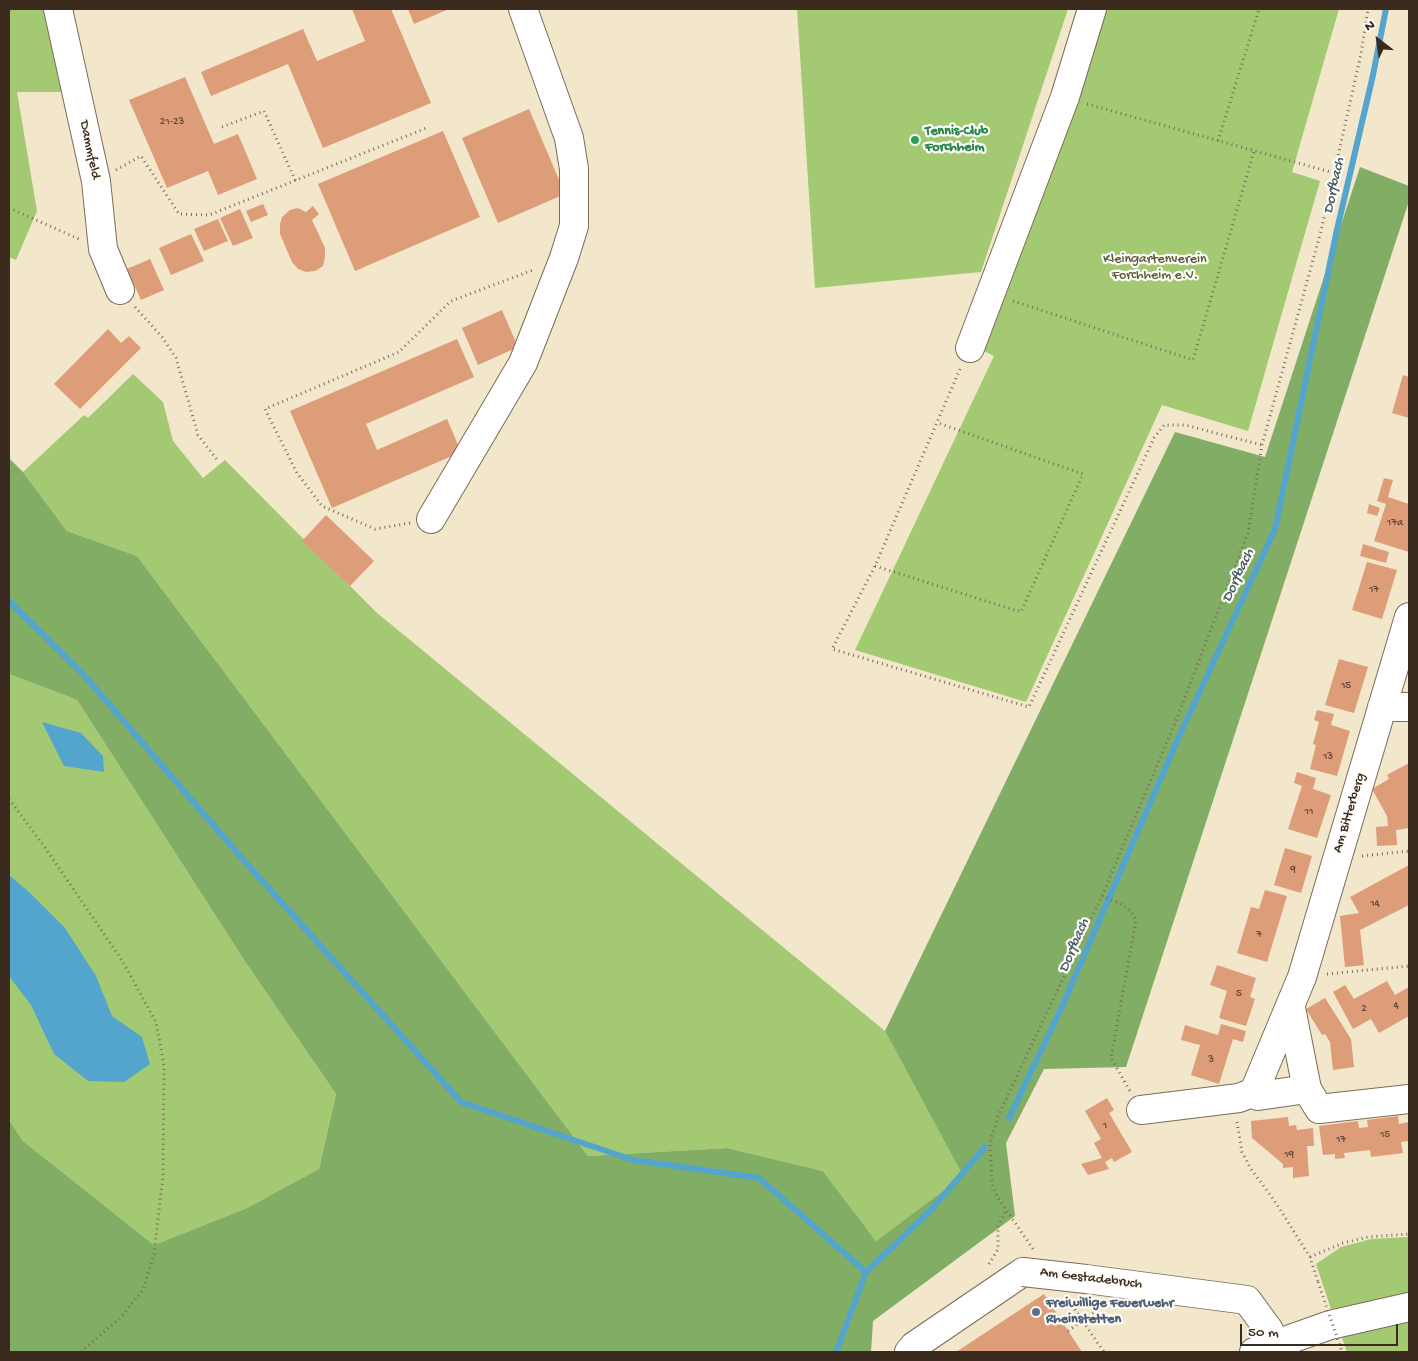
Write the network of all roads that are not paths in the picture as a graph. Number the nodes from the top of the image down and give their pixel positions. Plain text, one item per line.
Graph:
1 (58, 9) edge
2 (524, 9) edge
3 (1092, 9) edge
4 (120, 290) road end
5 (970, 348) road end
6 (431, 519) road end
7 (1409, 617) edge
8 (1382, 707) junction
9 (1409, 707) edge
10 (1291, 1008) junction
11 (1307, 1089) junction
12 (1254, 1092) junction
13 (1409, 1099) edge
14 (1141, 1110) road end
15 (1409, 1307) edge
16 (1264, 1348) edge
17 (909, 1352) edge

1 - 4 street, Dammfeld
2 - 6 street
3 - 5 street
7 - 8 street, Am Bitterberg
8 - 9 street
8 - 10 street, Am Bitterberg
10 - 11 street
10 - 12 street, Am Bitterberg
11 - 12 street
11 - 13 street
12 - 14 street
15 - 16 street
16 - 17 street, Am Gestadebruch, bridge

